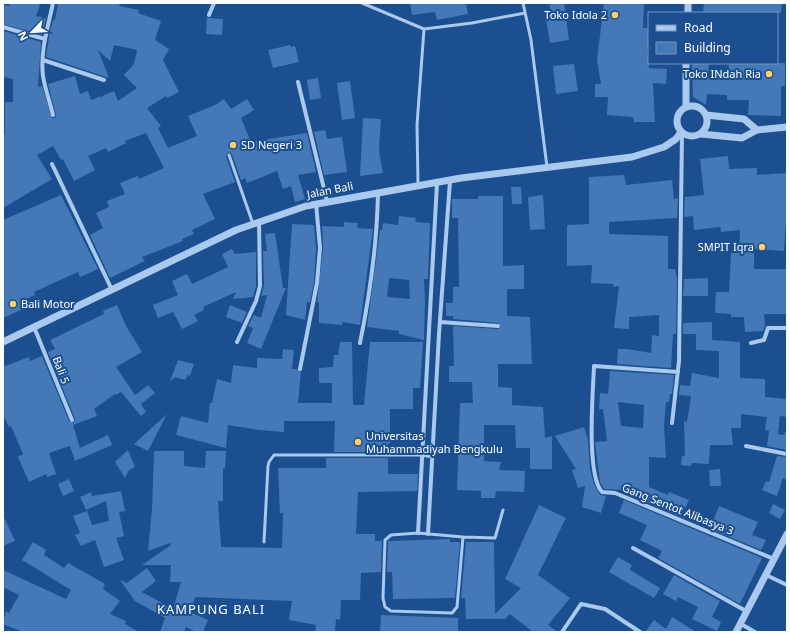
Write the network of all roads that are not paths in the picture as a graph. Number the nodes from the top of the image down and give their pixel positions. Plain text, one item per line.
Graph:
1 (53, 3) edge
2 (214, 3) edge
3 (362, 3) edge
4 (523, 3) edge
5 (525, 13) junction
6 (209, 15) dead end
7 (3, 27) edge
8 (424, 29) junction
9 (45, 39) junction
10 (43, 60) junction
11 (686, 64) edge
12 (104, 80) dead end
13 (298, 82) dead end
14 (686, 107) junction
15 (52, 115) dead end
16 (706, 115) junction
17 (787, 127) edge
18 (757, 130) junction
19 (682, 133) junction
20 (701, 134) junction
21 (230, 155) dead end
22 (52, 164) dead end
23 (547, 167) junction
24 (450, 181) junction
25 (437, 183) junction
26 (418, 187) junction
27 (378, 192) junction
28 (327, 201) junction
29 (316, 203) junction
30 (256, 222) junction
31 (112, 290) junction
32 (440, 322) junction
33 (34, 326) junction
34 (498, 326) dead end
35 (787, 328) edge
36 (3, 342) edge
37 (237, 342) dead end
38 (360, 343) dead end
39 (751, 343) dead end
40 (300, 369) dead end
41 (678, 372) junction
42 (72, 420) dead end
43 (672, 423) dead end
44 (746, 446) dead end
45 (787, 454) edge
46 (421, 455) junction
47 (433, 457) junction
48 (503, 510) dead end
49 (418, 533) junction
50 (428, 534) junction
51 (787, 534) edge
52 (463, 537) junction
53 (264, 542) dead end
54 (784, 544) edge
55 (633, 548) dead end
56 (775, 559) junction
57 (766, 575) junction
58 (787, 585) edge
59 (746, 611) junction
60 (741, 624) junction
61 (562, 632) edge
62 (640, 632) edge
63 (736, 632) edge
64 (756, 632) edge

1 - 9 street
2 - 6 street
3 - 8 lane
4 - 5 lane
5 - 8 lane
5 - 23 lane
7 - 9 street
8 - 26 lane
9 - 10 street
10 - 12 street
10 - 15 street
11 - 14 street
13 - 28 street
14 - 16 street
14 - 19 street
16 - 18 street
16 - 20 street
17 - 18 street
18 - 20 street
19 - 20 street
19 - 23 street, Jalan Bali
19 - 41 street
21 - 30 lane
22 - 31 street
23 - 24 street, Jalan Bali
24 - 25 street, Jalan Bali
24 - 32 street
25 - 26 street, Jalan Bali
25 - 46 street
26 - 27 street, Jalan Bali
27 - 28 street, Jalan Bali
27 - 38 street
28 - 29 street, Jalan Bali
29 - 30 street, Jalan Bali
29 - 40 street
30 - 31 street, Jalan Bali
30 - 37 street
31 - 33 street, Jalan Bali
32 - 34 street
32 - 47 street
33 - 36 street, Jalan Bali
33 - 42 street, Bali 5
35 - 39 street
41 - 43 street
41 - 56 street, Gang Sentot Alibasya 3
44 - 45 street
46 - 47 lane
46 - 49 street
46 - 53 lane
47 - 50 street
48 - 52 lane
49 - 50 lane
49 - 52 lane
50 - 52 lane
51 - 54 street
54 - 56 street
55 - 59 street
56 - 57 street
57 - 58 street
57 - 59 street
59 - 60 street
60 - 63 street
60 - 64 street
61 - 62 street

